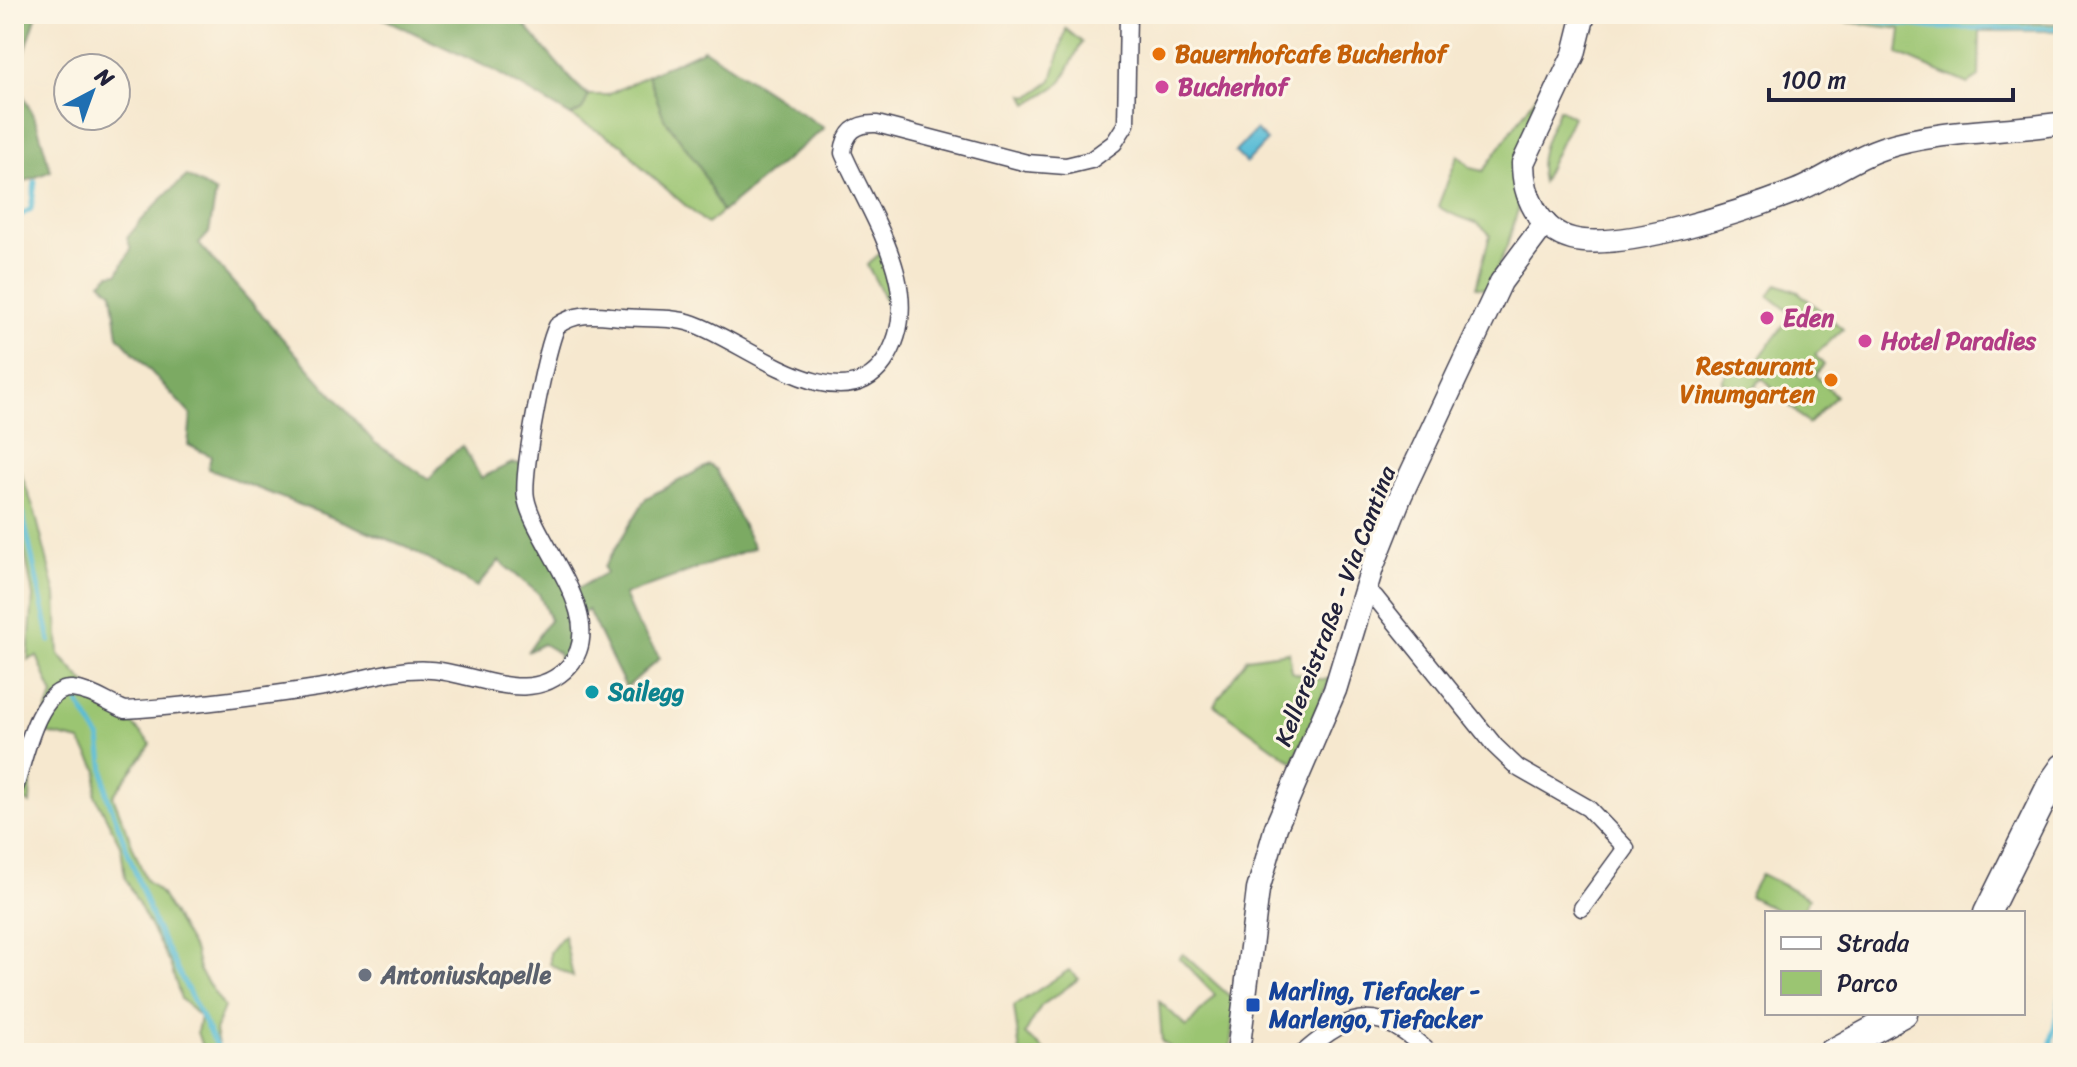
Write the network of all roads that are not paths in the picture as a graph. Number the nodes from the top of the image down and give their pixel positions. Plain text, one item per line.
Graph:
1 (1128, 14) edge
2 (1584, 14) edge
3 (2063, 123) edge
4 (1540, 217) junction
5 (1364, 590) junction
6 (2063, 767) edge
7 (14, 791) edge
8 (1582, 908) dead end
9 (1988, 911) edge
10 (1900, 1015) edge
11 (1238, 1053) edge
12 (1303, 1053) edge
13 (1430, 1053) edge
14 (1831, 1053) edge

1 - 7 street
2 - 4 street
3 - 4 street
4 - 5 street, Kellereistraße - Via Cantina
5 - 8 street
5 - 11 street, Kellereistraße - Via Cantina
6 - 9 main road
10 - 14 main road
12 - 13 street

